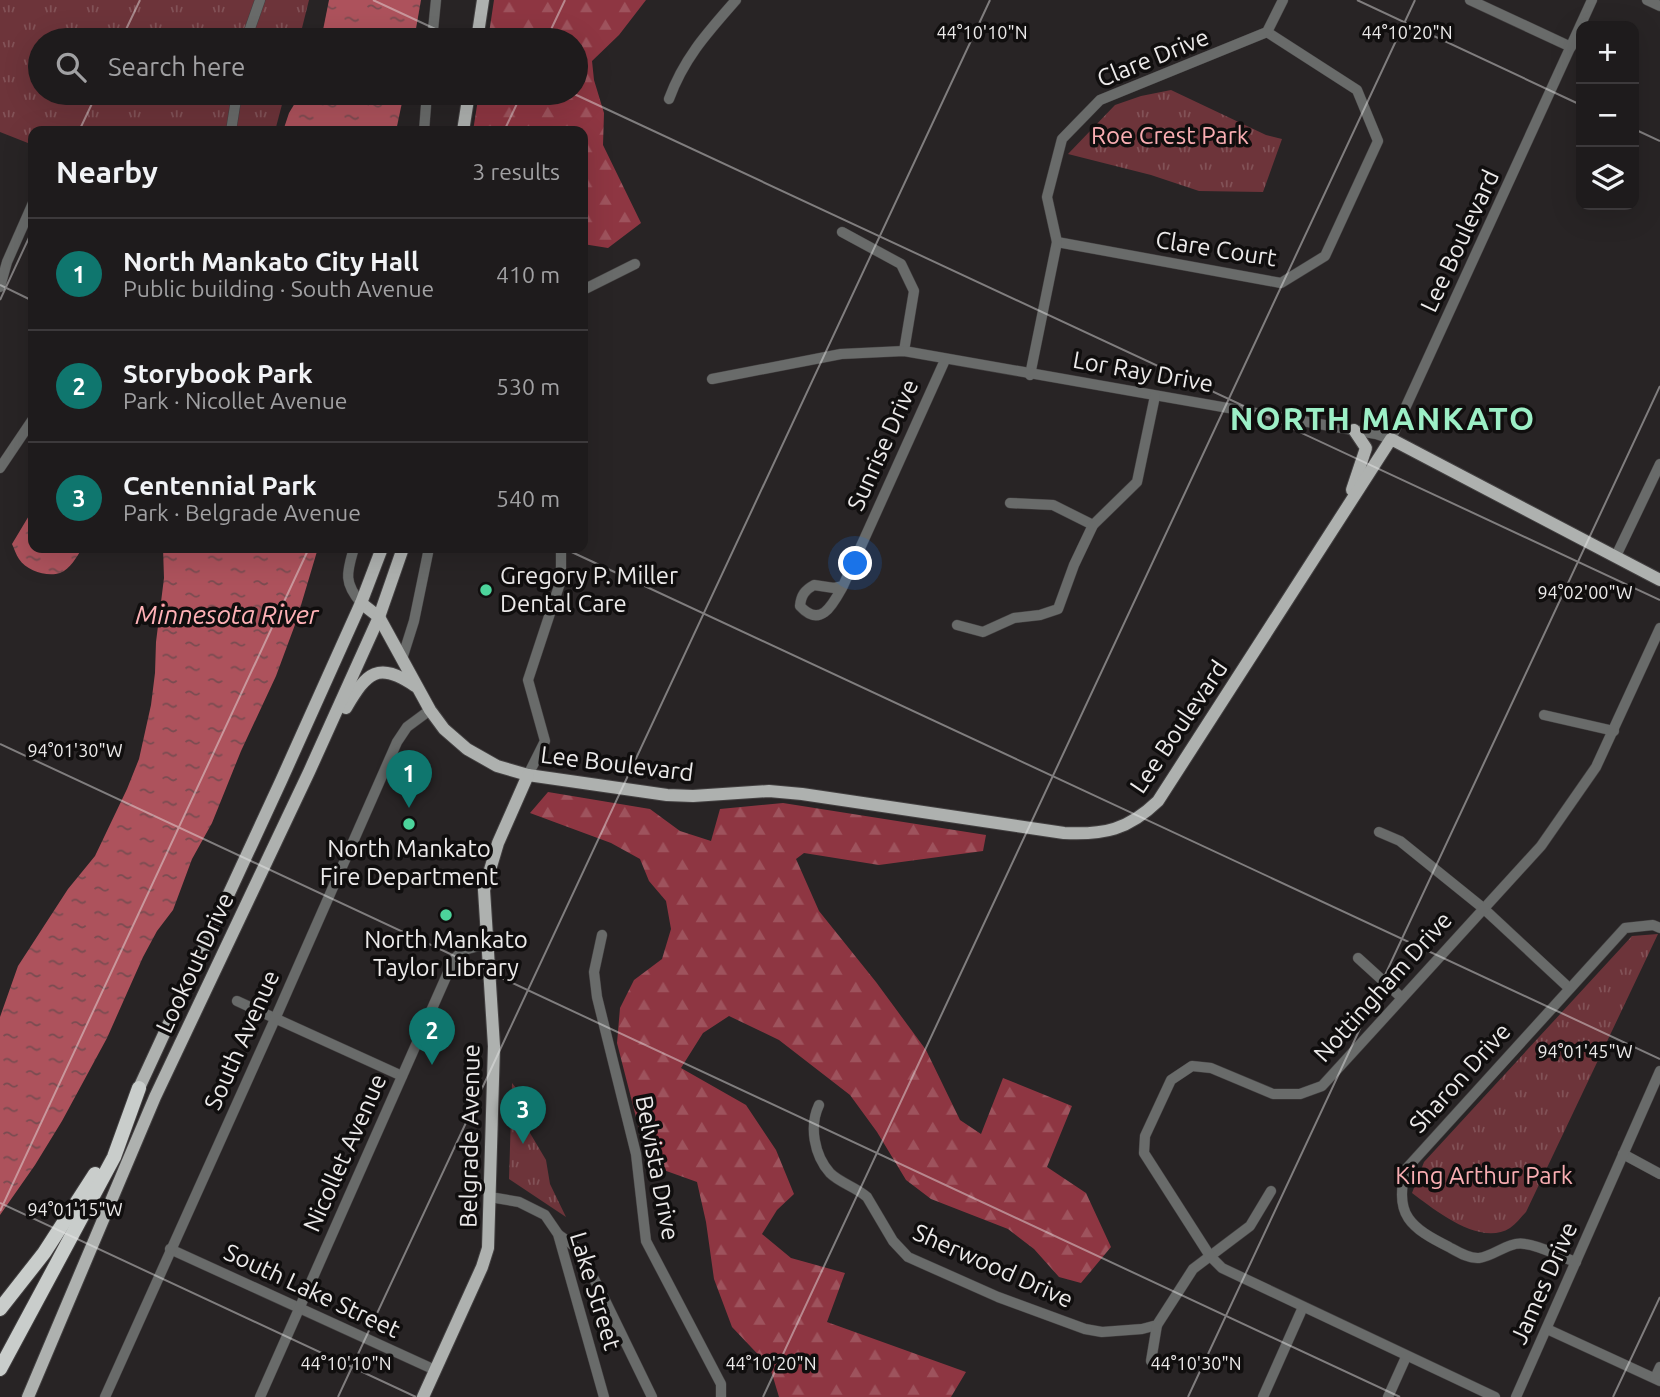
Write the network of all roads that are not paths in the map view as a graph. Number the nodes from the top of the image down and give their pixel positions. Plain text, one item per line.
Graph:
1 (260, 0) edge
2 (436, 0) edge
3 (483, 0) edge
4 (736, 0) edge
5 (1283, 0) edge
6 (1470, 0) edge
7 (1592, 0) edge
8 (1647, 0) edge
9 (1660, 6) edge
10 (250, 28) edge
11 (433, 28) edge
12 (479, 28) edge
13 (1267, 32) junction
14 (1571, 47) junction
15 (669, 100) dead end
16 (235, 105) edge
17 (427, 105) edge
18 (467, 105) edge
19 (232, 126) edge
20 (425, 126) edge
21 (464, 126) edge
22 (28, 214) edge
23 (842, 232) dead end
24 (1057, 242) junction
25 (635, 264) dead end
26 (0, 287) edge
27 (588, 288) edge
28 (904, 351) junction
29 (944, 360) junction
30 (1030, 374) junction
31 (712, 379) dead end
32 (1155, 396) junction
33 (28, 426) edge
34 (1354, 430) junction
35 (1391, 439) junction
36 (1660, 464) edge
37 (0, 468) edge
38 (1010, 503) dead end
39 (1343, 513) junction
40 (1093, 525) junction
41 (353, 553) edge
42 (380, 553) edge
43 (401, 553) edge
44 (407, 553) edge
45 (428, 553) edge
46 (561, 553) edge
47 (1616, 556) junction
48 (393, 579) junction
49 (1660, 580) edge
50 (844, 586) dead end
51 (360, 603) junction
52 (379, 617) junction
53 (957, 625) dead end
54 (1660, 628) edge
55 (402, 659) junction
56 (417, 687) junction
57 (430, 710) junction
58 (1544, 715) dead end
59 (1614, 731) junction
60 (309, 772) junction
61 (528, 775) junction
62 (1379, 832) dead end
63 (1483, 908) junction
64 (1660, 928) edge
65 (602, 934) dead end
66 (486, 944) junction
67 (1357, 958) dead end
68 (1569, 988) junction
69 (1402, 998) junction
70 (237, 1001) dead end
71 (275, 1019) junction
72 (1660, 1071) edge
73 (402, 1076) junction
74 (139, 1088) junction
75 (819, 1105) dead end
76 (1623, 1154) junction
77 (1660, 1174) edge
78 (1271, 1191) dead end
79 (490, 1197) junction
80 (558, 1234) junction
81 (170, 1250) junction
82 (1210, 1256) junction
83 (1576, 1262) junction
84 (1303, 1307) junction
85 (301, 1308) junction
86 (0, 1309) edge
87 (1157, 1325) junction
88 (1547, 1329) junction
89 (1406, 1357) junction
90 (1152, 1362) dead end
91 (1660, 1367) edge
92 (0, 1369) edge
93 (435, 1370) junction
94 (1658, 1380) edge
95 (28, 1397) edge
96 (104, 1397) edge
97 (260, 1397) edge
98 (423, 1397) edge
99 (604, 1397) edge
100 (652, 1397) edge
101 (721, 1397) edge
102 (1262, 1397) edge
103 (1388, 1397) edge
104 (1494, 1397) edge
105 (1516, 1397) edge

1 - 10 street
2 - 11 street
3 - 12 main road
4 - 15 street
5 - 13 street
6 - 14 street
7 - 14 street, Lee Boulevard
8 - 9 street
13 - 24 street, Clare Drive
13 - 24 street, Clare Court
14 - 35 street, Lee Boulevard
16 - 19 street
17 - 20 street
18 - 21 main road
22 - 26 street
23 - 28 street
24 - 30 street, Clare Drive
25 - 27 street
28 - 29 street, Lor Ray Drive
28 - 31 street, Lor Ray Drive
29 - 30 street, Lor Ray Drive
29 - 50 street, Sunrise Drive
30 - 32 street, Lor Ray Drive
32 - 34 street, Lor Ray Drive
32 - 40 street
33 - 37 street
34 - 35 street, Lor Ray Drive
34 - 39 main road
35 - 39 main road, Lee Boulevard
35 - 47 main road, Lor Ray Drive
36 - 47 street
38 - 40 street
39 - 61 main road, Lee Boulevard
40 - 53 street
41 - 51 street
42 - 51 main road, Lookout Drive
43 - 48 main road, Lookout Drive
44 - 48 main road
45 - 55 street
46 - 61 street, Belgrade Avenue
47 - 49 main road, Lor Ray Drive
48 - 52 main road, Lookout Drive
51 - 52 main road, Lee Boulevard
51 - 74 main road, Lookout Drive
52 - 55 main road, Lee Boulevard
52 - 60 main road, Lookout Drive
54 - 59 street, Nottingham Drive
55 - 56 main road, Lee Boulevard
56 - 57 main road, Lee Boulevard
56 - 60 main road
57 - 61 main road, Lee Boulevard
57 - 71 street, South Avenue
58 - 59 street
59 - 63 street, Nottingham Drive
60 - 95 main road, Lookout Drive
61 - 66 main road, Belgrade Avenue
62 - 63 street
63 - 68 street
63 - 69 street, Nottingham Drive
64 - 68 street, Sharon Drive
65 - 101 street, Belvista Drive
66 - 73 street, Nicollet Avenue
66 - 79 main road, Belgrade Avenue
67 - 69 street
68 - 83 street, Sharon Drive
69 - 82 street, Nottingham Drive
70 - 71 street
71 - 73 street
71 - 81 street, South Avenue
72 - 76 street, James Drive
73 - 85 street, Nicollet Avenue
74 - 86 highway
74 - 92 highway
75 - 87 street, Sherwood Drive
76 - 77 street
76 - 83 street, James Drive
78 - 82 street
79 - 80 street, Lake Street
79 - 93 main road, Belgrade Avenue
80 - 99 street, Lake Street
80 - 100 street
81 - 85 street, South Lake Street
81 - 96 street, South Avenue
82 - 84 street, Nottingham Drive
82 - 87 street
83 - 88 street, James Drive
84 - 89 street, Nottingham Drive
84 - 102 street
85 - 93 street, South Lake Street
85 - 97 street, Nicollet Avenue
87 - 90 street
88 - 94 street
88 - 105 street, James Drive
89 - 103 street
89 - 104 street, Nottingham Drive
91 - 94 street
93 - 98 main road, Belgrade Avenue

